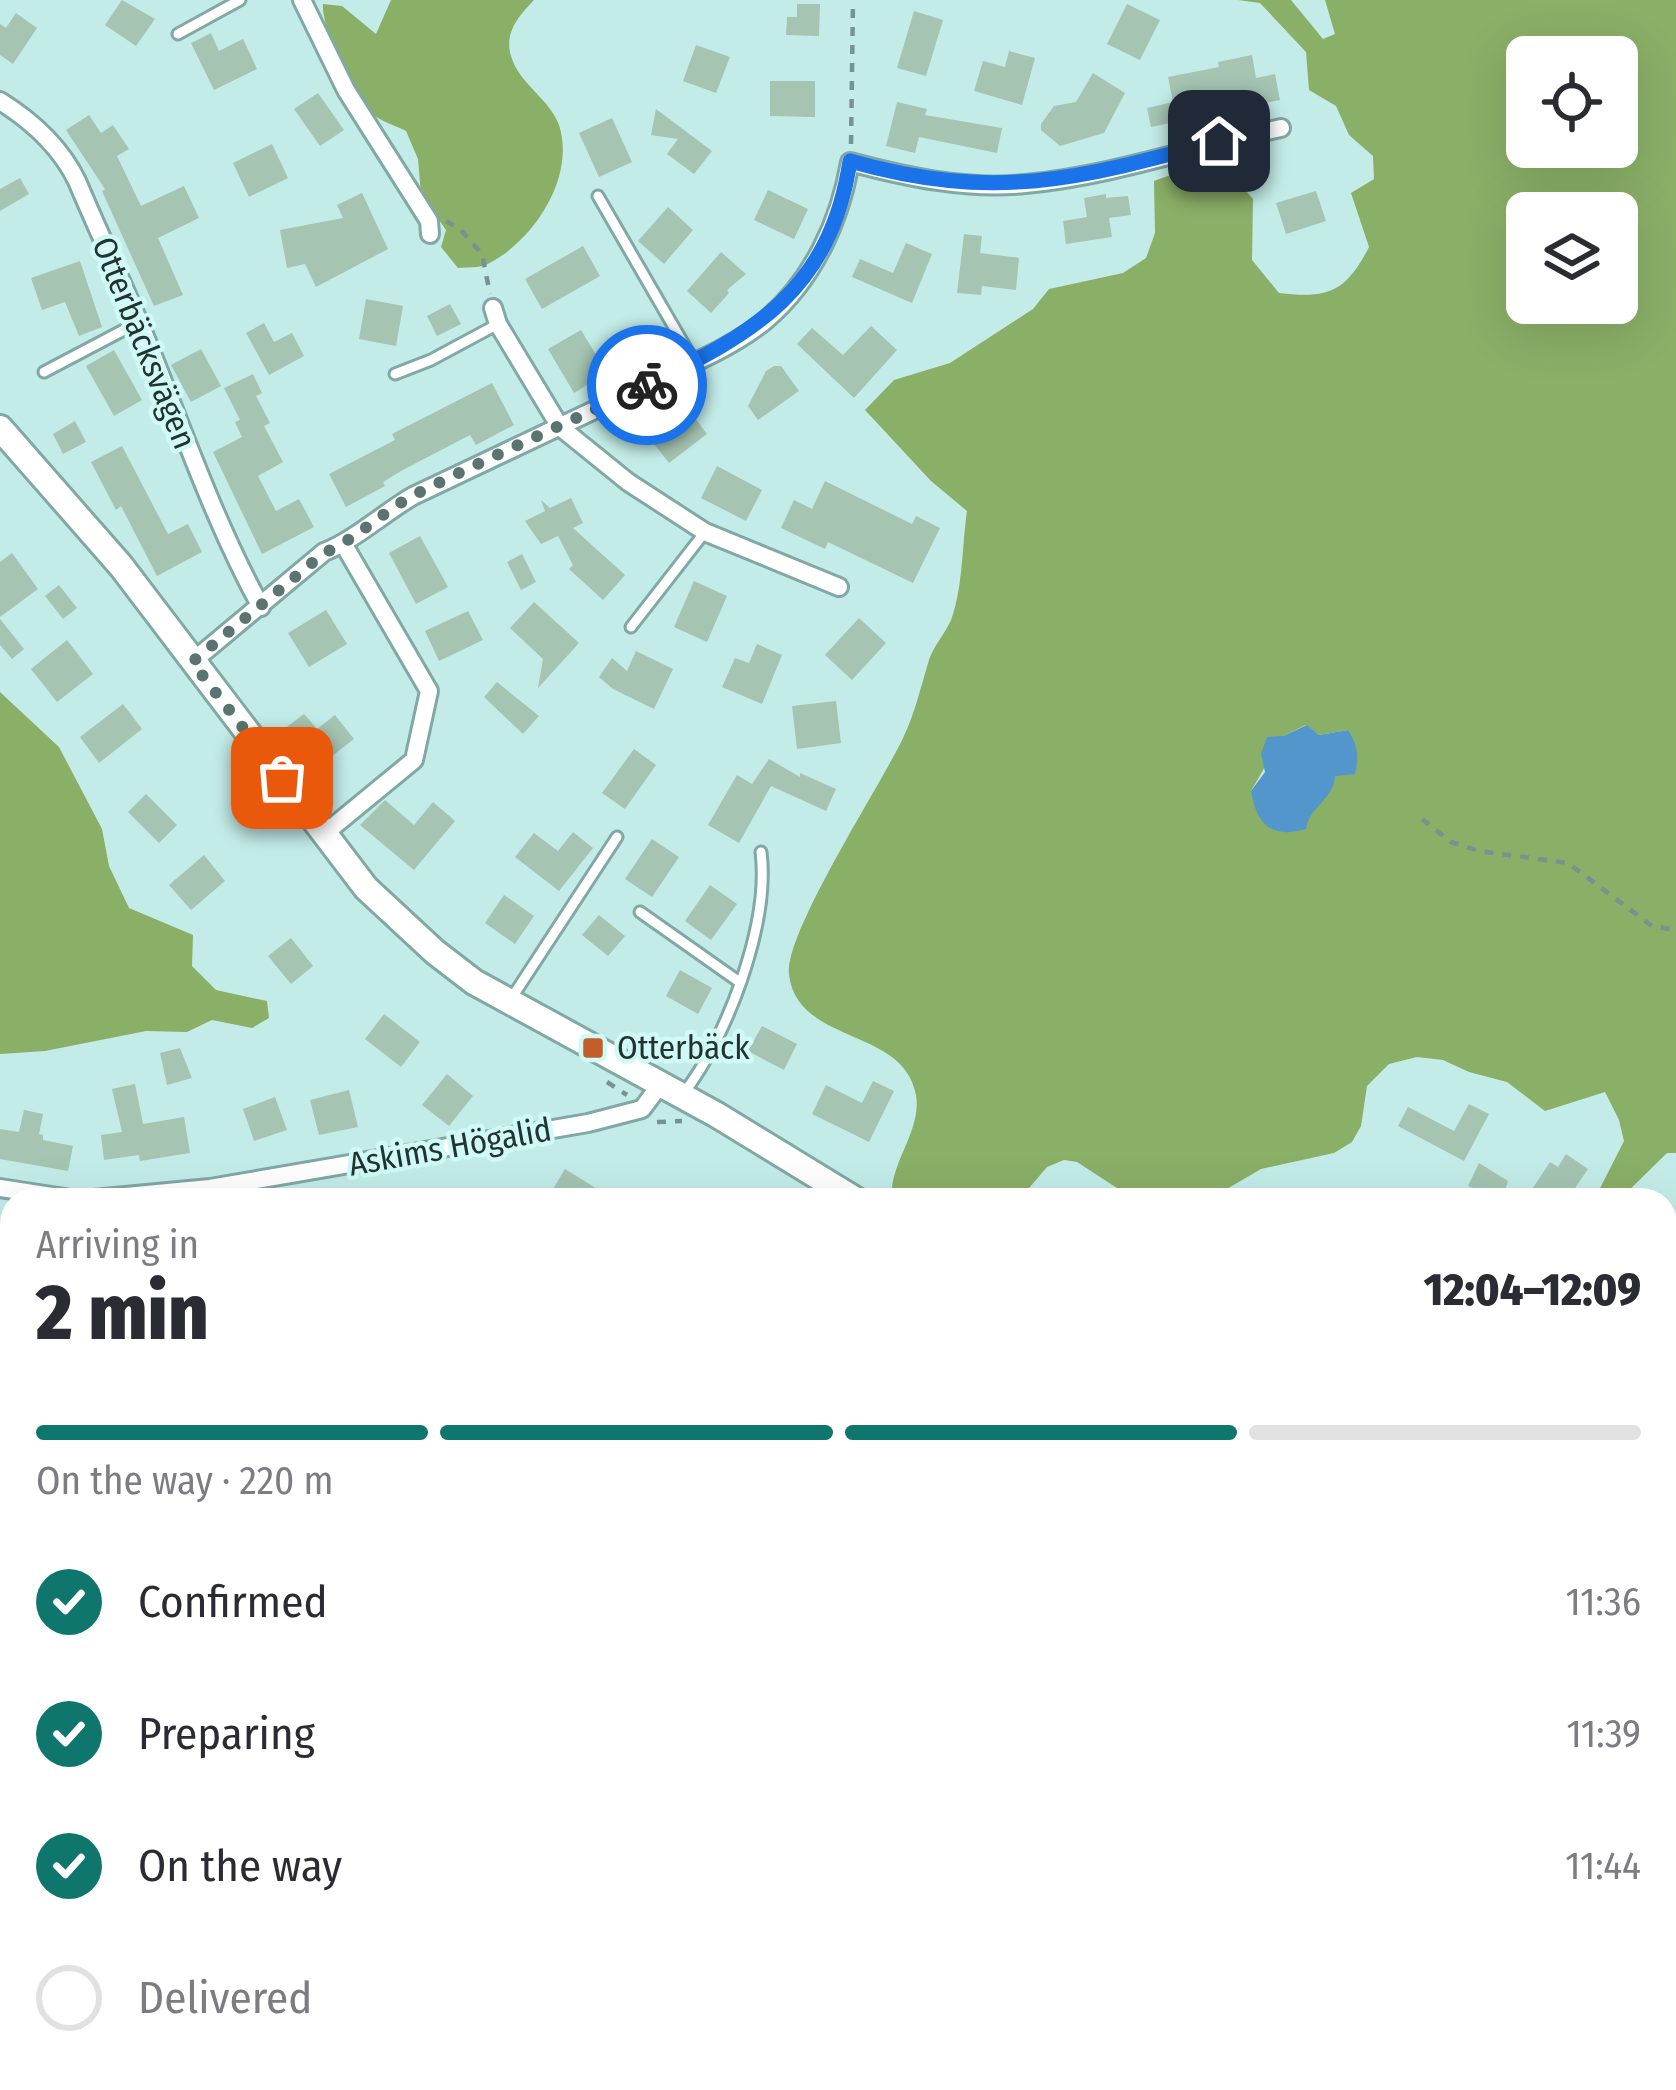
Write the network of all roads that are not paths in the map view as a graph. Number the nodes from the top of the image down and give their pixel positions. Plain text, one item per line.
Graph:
1 (240, 0) edge
2 (302, 0) edge
3 (178, 34) dead end
4 (0, 101) edge
5 (1281, 128) dead end
6 (598, 196) dead end
7 (429, 227) road end
8 (495, 316) joint
9 (139, 322) junction
10 (694, 362) junction
11 (44, 371) dead end
12 (395, 374) dead end
13 (560, 427) junction
14 (0, 428) edge
15 (705, 532) junction
16 (344, 544) junction
17 (839, 587) dead end
18 (261, 607) junction
19 (632, 627) dead end
20 (192, 662) junction
21 (324, 834) junction
22 (616, 837) dead end
23 (761, 852) dead end
24 (640, 912) dead end
25 (738, 981) junction
26 (509, 1002) junction
27 (671, 1090) junction
28 (210, 1188) edge
29 (836, 1188) edge

1 - 3 lane
2 - 7 street
4 - 9 street, Otterbäcksvägen
5 - 10 street
6 - 10 lane
8 - 12 lane
8 - 13 street
9 - 11 lane
9 - 18 street, Otterbäcksvägen
10 - 13 street
13 - 15 street
13 - 16 street
14 - 20 street
15 - 17 street
15 - 19 lane
16 - 18 street
16 - 21 street
18 - 20 street
20 - 21 street
21 - 26 street
22 - 26 lane
23 - 25 lane
24 - 25 lane
25 - 27 lane
26 - 27 street
27 - 28 street, Askims Högalid
27 - 29 street

